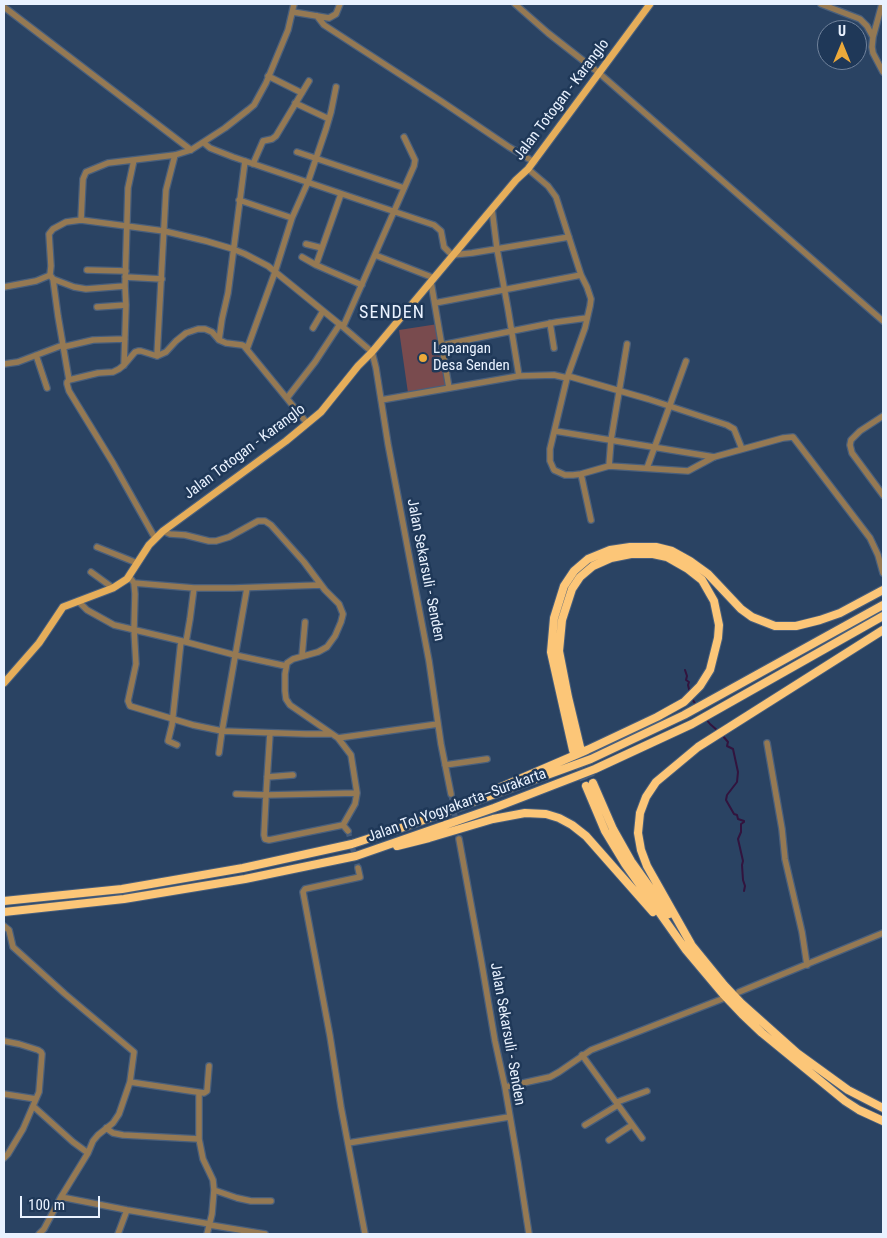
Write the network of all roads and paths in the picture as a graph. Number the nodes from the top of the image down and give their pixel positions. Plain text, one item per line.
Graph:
1 (294, 4) edge
2 (340, 4) edge
3 (515, 4) edge
4 (650, 4) edge
5 (821, 4) edge
6 (882, 4) edge
7 (833, 6) edge
8 (4, 7) edge
9 (293, 12) junction
10 (317, 16) junction
11 (873, 37) junction
12 (883, 72) edge
13 (599, 73) junction
14 (268, 76) junction
15 (309, 81) dead end
16 (336, 86) dead end
17 (302, 93) junction
18 (295, 103) junction
19 (329, 120) junction
20 (404, 137) dead end
21 (204, 143) junction
22 (191, 150) junction
23 (297, 152) dead end
24 (175, 155) junction
25 (316, 158) junction
26 (134, 160) junction
27 (245, 161) junction
28 (253, 164) junction
29 (532, 165) junction
30 (308, 182) junction
31 (404, 188) junction
32 (341, 194) junction
33 (239, 200) junction
34 (492, 210) junction
35 (394, 211) junction
36 (292, 218) junction
37 (81, 220) junction
38 (128, 226) junction
39 (164, 231) junction
40 (569, 237) junction
41 (306, 244) dead end
42 (322, 248) junction
43 (233, 249) junction
44 (497, 249) junction
45 (375, 255) junction
46 (452, 255) junction
47 (302, 257) dead end
48 (316, 265) junction
49 (87, 270) dead end
50 (276, 272) junction
51 (126, 274) junction
52 (581, 275) junction
53 (52, 277) junction
54 (162, 279) junction
55 (432, 280) junction
56 (362, 285) junction
57 (4, 286) edge
58 (125, 286) junction
59 (504, 290) junction
60 (435, 303) junction
61 (126, 305) junction
62 (97, 307) dead end
63 (323, 311) junction
64 (587, 318) junction
65 (883, 321) edge
66 (550, 323) junction
67 (341, 325) junction
68 (313, 328) dead end
69 (511, 331) junction
70 (125, 339) junction
71 (219, 340) junction
72 (627, 344) dead end
73 (442, 345) junction
74 (63, 346) junction
75 (554, 348) dead end
76 (247, 349) junction
77 (372, 352) junction
78 (36, 356) junction
79 (157, 356) junction
80 (686, 361) dead end
81 (4, 364) edge
82 (124, 365) junction
83 (519, 376) junction
84 (568, 377) junction
85 (69, 380) junction
86 (47, 388) dead end
87 (449, 388) junction
88 (620, 391) junction
89 (287, 398) junction
90 (381, 400) junction
91 (669, 406) junction
92 (883, 416) edge
93 (307, 423) junction
94 (555, 431) junction
95 (611, 440) junction
96 (653, 448) junction
97 (742, 449) junction
98 (714, 457) junction
99 (609, 466) junction
100 (647, 468) junction
101 (581, 474) junction
102 (883, 495) edge
103 (591, 520) dead end
104 (163, 531) junction
105 (155, 538) junction
106 (97, 547) dead end
107 (137, 563) junction
108 (91, 572) dead end
109 (883, 573) edge
110 (129, 576) junction
111 (134, 583) junction
112 (321, 585) junction
113 (113, 588) junction
114 (194, 588) junction
115 (247, 588) junction
116 (883, 590) edge
117 (73, 603) junction
118 (883, 605) edge
119 (883, 616) edge
120 (305, 622) dead end
121 (134, 629) junction
122 (883, 630) edge
123 (183, 641) junction
124 (235, 655) junction
125 (302, 656) junction
126 (286, 666) junction
127 (4, 683) edge
128 (172, 719) junction
129 (438, 724) junction
130 (222, 731) junction
131 (270, 733) junction
132 (331, 734) junction
133 (338, 738) junction
134 (767, 743) dead end
135 (178, 745) dead end
136 (219, 753) dead end
137 (487, 760) dead end
138 (445, 765) junction
139 (293, 776) dead end
140 (267, 778) junction
141 (590, 784) tunnel mouth
142 (357, 793) junction
143 (236, 794) dead end
144 (451, 794) tunnel mouth
145 (266, 795) junction
146 (426, 820) junction
147 (343, 825) junction
148 (348, 831) tunnel mouth
149 (459, 839) tunnel mouth
150 (356, 856) junction
151 (358, 868) dead end
152 (4, 901) edge
153 (4, 912) edge
154 (6, 927) edge
155 (883, 933) edge
156 (688, 947) junction
157 (807, 965) junction
158 (739, 992) dead end
159 (722, 999) dead end
160 (4, 1041) edge
161 (582, 1055) junction
162 (209, 1066) dead end
163 (130, 1082) junction
164 (504, 1087) junction
165 (647, 1091) dead end
166 (199, 1093) junction
167 (5, 1094) edge
168 (36, 1099) junction
169 (4, 1102) edge
170 (617, 1104) junction
171 (34, 1106) junction
172 (883, 1108) edge
173 (509, 1117) junction
174 (883, 1121) edge
175 (585, 1125) dead end
176 (632, 1125) junction
177 (106, 1128) junction
178 (642, 1138) dead end
179 (199, 1139) junction
180 (609, 1140) dead end
181 (348, 1144) junction
182 (88, 1153) junction
183 (4, 1158) edge
184 (214, 1190) junction
185 (61, 1197) junction
186 (271, 1201) dead end
187 (127, 1210) junction
188 (210, 1225) junction
189 (39, 1234) edge
190 (118, 1234) edge
191 (207, 1234) edge
192 (265, 1234) edge
193 (365, 1234) edge
194 (529, 1234) edge

1 - 9 street
2 - 10 street
3 - 13 street
4 - 13 main road, Jalan Totogan - Karanglo
5 - 7 street
6 - 11 street
7 - 11 street
8 - 22 street
9 - 10 street
9 - 14 street
10 - 29 street
11 - 12 street
13 - 29 main road, Jalan Totogan - Karanglo
13 - 65 street
14 - 17 street
14 - 21 street
15 - 17 street
16 - 19 street
17 - 18 street
18 - 19 street
18 - 28 street
19 - 25 street
20 - 31 street
21 - 22 street
21 - 27 street
22 - 24 street
23 - 25 street
24 - 26 street
24 - 39 street
25 - 30 street
25 - 31 street
26 - 37 street
26 - 38 street
27 - 28 street
27 - 33 street
28 - 30 street
29 - 34 main road, Jalan Totogan - Karanglo
29 - 40 street
30 - 32 street
30 - 36 street
31 - 35 street
32 - 35 street
32 - 42 street
33 - 36 street
33 - 43 street
34 - 44 street
34 - 46 main road, Jalan Totogan - Karanglo
35 - 45 street
35 - 46 street
36 - 50 street
37 - 38 street
37 - 53 street
38 - 39 street
38 - 51 street
39 - 43 street
39 - 54 street
40 - 44 street
40 - 52 street
41 - 42 street
42 - 48 street
43 - 50 street
43 - 71 street
44 - 46 street
44 - 59 street
45 - 55 street
45 - 56 street
46 - 55 main road, Jalan Totogan - Karanglo
47 - 48 street
48 - 56 street
49 - 51 street
50 - 63 street
50 - 76 street
51 - 54 street
51 - 58 street
52 - 59 street
52 - 64 street
53 - 57 street
53 - 58 street
53 - 74 street
54 - 79 street
55 - 60 street
55 - 77 main road, Jalan Totogan - Karanglo
56 - 67 street
58 - 61 street
59 - 60 street
59 - 69 street
60 - 73 street
61 - 62 street
61 - 70 street
63 - 67 street
63 - 68 street
64 - 66 street
64 - 84 street
66 - 69 street
66 - 75 street
67 - 77 street
67 - 89 street
69 - 73 street
69 - 83 street
70 - 74 street
70 - 82 street
71 - 76 street
71 - 79 street
72 - 88 street
73 - 87 street
74 - 78 street
74 - 85 street
76 - 89 street
77 - 90 street, Jalan Sekarsuli - Senden
77 - 93 main road, Jalan Totogan - Karanglo
78 - 81 street
78 - 86 street
79 - 82 street
80 - 91 street
82 - 85 street
83 - 84 street
83 - 87 street
84 - 88 street
84 - 94 street
85 - 105 street
87 - 90 street
88 - 91 street
88 - 95 street
89 - 93 street
90 - 129 street, Jalan Sekarsuli - Senden
91 - 96 street
91 - 97 street
92 - 102 street
93 - 104 main road, Jalan Totogan - Karanglo
94 - 95 street
94 - 101 street
95 - 96 street
95 - 99 street
96 - 98 street
96 - 100 street
97 - 98 street
97 - 109 street
98 - 100 street
99 - 100 street
99 - 101 street
101 - 103 street
104 - 105 main road, Jalan Totogan - Karanglo
104 - 112 street
105 - 107 main road, Jalan Totogan - Karanglo
106 - 107 street
107 - 110 main road, Jalan Totogan - Karanglo
108 - 113 street
110 - 111 street
110 - 113 main road, Jalan Totogan - Karanglo
111 - 114 street
111 - 121 street
112 - 115 street
112 - 125 street
113 - 117 main road, Jalan Totogan - Karanglo
114 - 115 street
114 - 123 street
115 - 124 street
116 - 146 highway
117 - 121 street
117 - 127 main road
118 - 146 highway, Jalan Tol Yogyakarta–Surakarta
119 - 150 highway, Jalan Tol Yogyakarta–Surakarta
120 - 125 street
121 - 123 street
121 - 128 street
122 - 156 highway
123 - 124 street
123 - 128 street
124 - 126 street
124 - 130 street
125 - 126 street
126 - 132 street
128 - 130 street
128 - 135 street
129 - 133 street
129 - 138 street, Jalan Sekarsuli - Senden
130 - 131 street
130 - 136 street
131 - 132 street
131 - 140 street
132 - 133 street
133 - 142 street
134 - 157 street
137 - 138 street
138 - 144 street, Jalan Sekarsuli - Senden
139 - 140 street
140 - 145 street
141 - 156 highway
142 - 145 street
142 - 147 street
143 - 145 street
145 - 147 street
146 - 152 highway, Jalan Tol Yogyakarta–Surakarta
147 - 148 street
149 - 164 street, Jalan Sekarsuli - Senden
150 - 153 highway, Jalan Tol Yogyakarta–Surakarta
150 - 156 highway
151 - 181 street
154 - 163 street
155 - 157 street
156 - 172 highway
156 - 174 highway
157 - 158 street
159 - 161 street
160 - 168 street
161 - 164 street
161 - 170 street
162 - 166 street
163 - 166 street
163 - 177 street
164 - 173 street, Jalan Sekarsuli - Senden
165 - 170 street
166 - 179 street
167 - 168 street
167 - 169 street
168 - 171 street
170 - 175 street
170 - 176 street
171 - 182 street
171 - 183 street
173 - 181 street
173 - 194 street, Jalan Sekarsuli - Senden
176 - 178 street
176 - 180 street
177 - 179 street
177 - 182 street
179 - 184 street
181 - 193 street
182 - 185 street
184 - 186 street
184 - 188 street
185 - 187 street
185 - 189 street
187 - 188 street
187 - 190 street
188 - 191 street
188 - 192 street

